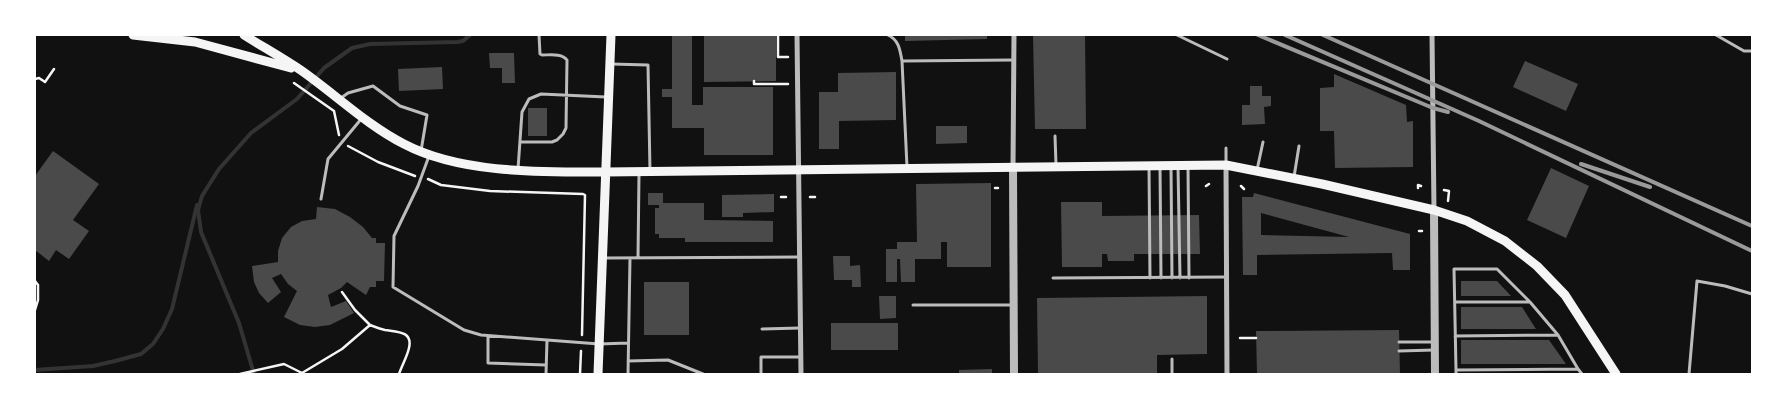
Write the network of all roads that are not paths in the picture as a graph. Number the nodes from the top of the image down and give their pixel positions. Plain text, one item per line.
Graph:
1 (133, 35) edge
2 (244, 35) edge
3 (539, 35) edge
4 (611, 35) edge
5 (797, 35) edge
6 (888, 35) edge
7 (1014, 35) edge
8 (1177, 35) edge
9 (1432, 35) edge
10 (1716, 35) edge
11 (1752, 51) edge
12 (1227, 59) dead end
13 (1014, 60) junction
14 (902, 61) junction
15 (610, 64) junction
16 (301, 70) junction
17 (566, 95) junction
18 (608, 97) junction
19 (340, 100) junction
20 (362, 117) junction
21 (1055, 136) dead end
22 (520, 142) junction
23 (1263, 142) dead end
24 (1299, 146) dead end
25 (1226, 148) dead end
26 (425, 153) junction
27 (1226, 164) junction
28 (1160, 165) junction
29 (1179, 165) junction
30 (1149, 166) junction
31 (1013, 167) junction
32 (1056, 167) junction
33 (907, 169) junction
34 (518, 170) junction
35 (799, 170) junction
36 (1257, 171) junction
37 (605, 172) junction
38 (639, 172) junction
39 (650, 172) junction
40 (1294, 178) junction
41 (322, 199) dead end
42 (1434, 210) junction
43 (800, 256) junction
44 (602, 258) junction
45 (630, 258) junction
46 (638, 258) junction
47 (1227, 277) junction
48 (1052, 278) dead end
49 (1150, 278) junction
50 (1161, 278) junction
51 (1172, 278) junction
52 (1180, 278) junction
53 (1189, 278) junction
54 (1752, 294) edge
55 (1455, 302) junction
56 (1530, 302) junction
57 (913, 305) dead end
58 (1014, 305) junction
59 (801, 328) junction
60 (762, 329) dead end
61 (1558, 335) junction
62 (488, 336) junction
63 (1455, 336) junction
64 (547, 340) junction
65 (1399, 342) dead end
66 (628, 343) junction
67 (599, 344) junction
68 (1435, 346) junction
69 (1399, 351) dead end
70 (801, 357) junction
71 (1172, 359) dead end
72 (628, 361) junction
73 (546, 366) junction
74 (1578, 369) junction
75 (1456, 372) edge
76 (546, 374) edge
77 (598, 374) edge
78 (628, 374) edge
79 (703, 374) edge
80 (761, 374) edge
81 (801, 374) edge
82 (1014, 374) edge
83 (1172, 374) edge
84 (1227, 374) edge
85 (1435, 374) edge
86 (1582, 374) edge
87 (1616, 374) edge
88 (1689, 374) edge

1 - 16 main road
2 - 16 main road
3 - 17 lane
4 - 15 main road
5 - 35 street
6 - 14 lane
7 - 13 street
8 - 12 lane
9 - 42 street
10 - 11 lane
13 - 14 lane
13 - 31 street
14 - 33 lane
15 - 18 main road
15 - 39 lane
16 - 19 main road
17 - 18 lane
17 - 22 lane
17 - 22 lane
18 - 37 main road
19 - 20 main road
19 - 26 lane
20 - 26 main road
20 - 41 lane
21 - 32 lane
22 - 34 lane
23 - 36 lane
24 - 40 lane
25 - 27 lane
26 - 34 main road
26 - 62 lane
27 - 29 main road
27 - 36 main road
27 - 47 street
28 - 29 main road
28 - 30 main road
28 - 50 lane
29 - 51 lane
29 - 52 lane
29 - 53 lane
30 - 32 main road
30 - 49 lane
31 - 32 main road
31 - 33 main road
31 - 58 street
33 - 35 main road
34 - 37 main road
35 - 39 main road
35 - 43 street
36 - 40 main road
37 - 38 main road
37 - 44 main road
38 - 39 main road
38 - 46 lane
40 - 42 main road
42 - 68 street
42 - 87 main road
43 - 46 lane
43 - 59 street
44 - 45 lane
44 - 67 main road
45 - 46 lane
45 - 66 lane
47 - 53 lane
47 - 84 street
48 - 49 lane
49 - 50 lane
50 - 51 lane
51 - 52 lane
52 - 53 lane
54 - 88 lane
55 - 56 lane
55 - 56 lane
55 - 63 lane
56 - 61 lane
57 - 58 lane
58 - 82 street
59 - 60 lane
59 - 70 street
61 - 63 lane
61 - 74 lane
62 - 64 lane
62 - 73 lane
63 - 75 lane
64 - 67 lane
64 - 73 lane
65 - 68 lane
66 - 67 lane
66 - 72 lane
67 - 77 main road
68 - 69 lane
68 - 85 street
70 - 80 lane
70 - 81 street
71 - 83 lane
72 - 78 lane
72 - 79 lane
73 - 76 lane
74 - 75 lane
74 - 86 lane

